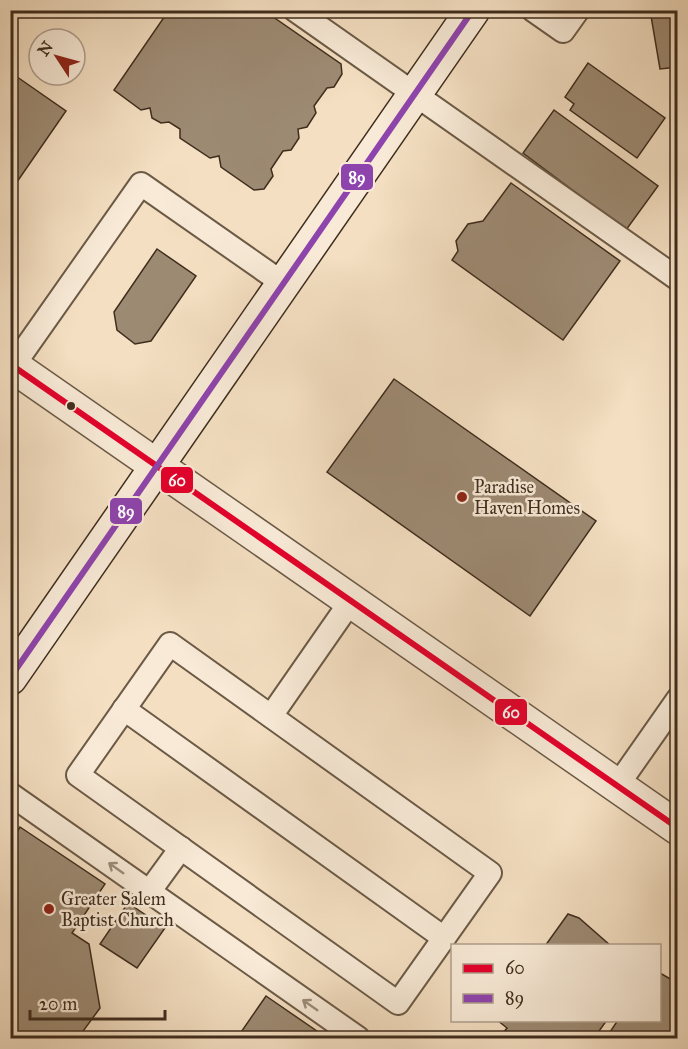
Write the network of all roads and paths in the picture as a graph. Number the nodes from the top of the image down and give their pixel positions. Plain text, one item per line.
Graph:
1 (295, 10) edge
2 (473, 10) edge
3 (533, 10) edge
4 (578, 10) edge
5 (415, 95) junction
6 (678, 279) edge
7 (285, 284) junction
8 (12, 365) edge
9 (159, 468) junction
10 (351, 601) junction
11 (10, 678) edge
12 (678, 699) edge
13 (124, 709) junction
14 (271, 716) junction
15 (617, 786) junction
16 (10, 794) edge
17 (678, 828) edge
18 (181, 848) junction
19 (149, 892) junction
20 (444, 938) junction
21 (358, 1038) edge

1 - 5 lane
2 - 5 main road
3 - 4 lane
5 - 6 lane
5 - 7 main road
7 - 8 lane
7 - 9 main road
8 - 9 main road
9 - 10 main road
9 - 11 main road
10 - 14 lane
10 - 15 main road
12 - 15 lane
13 - 14 lane
13 - 18 lane
13 - 20 lane
14 - 20 lane
15 - 17 main road
19 -> 16 lane
18 - 19 lane
18 - 20 lane
21 -> 19 lane

